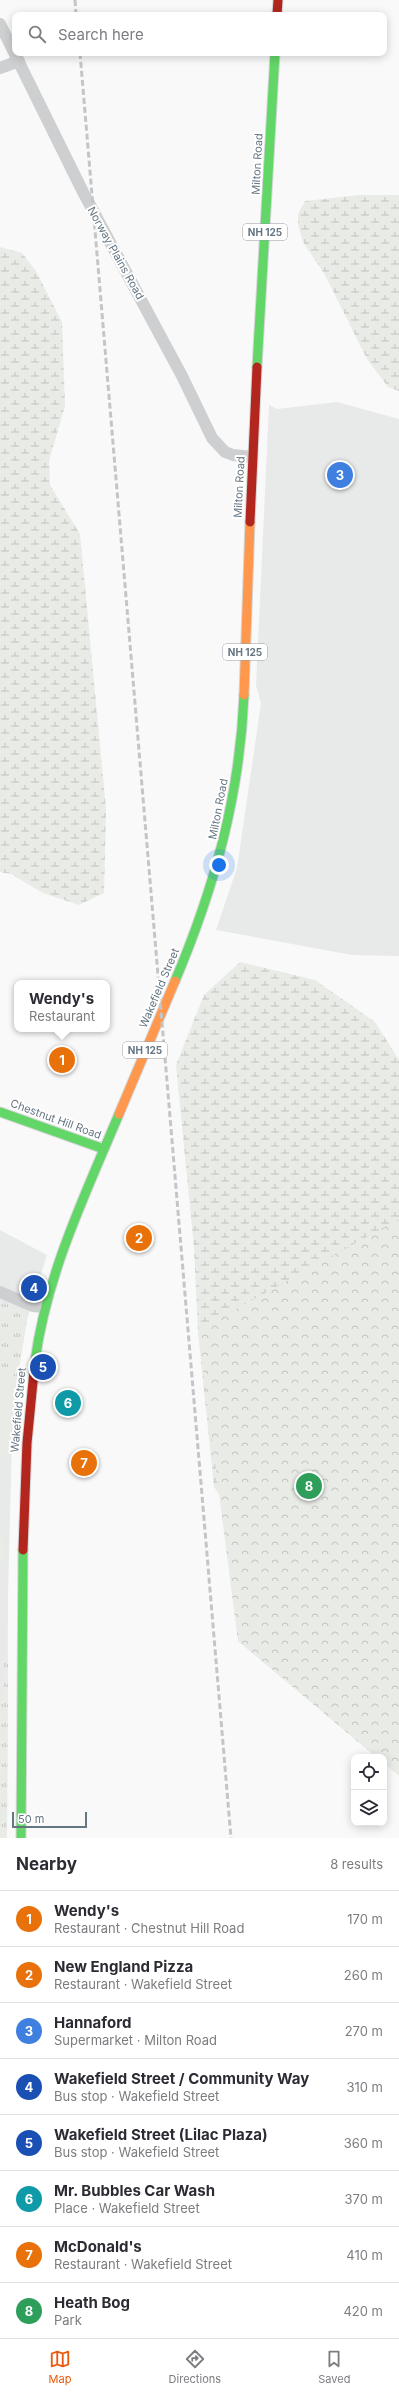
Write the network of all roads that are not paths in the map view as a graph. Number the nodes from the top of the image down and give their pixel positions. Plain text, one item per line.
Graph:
1 (278, 0) edge
2 (277, 12) edge
3 (0, 24) edge
4 (12, 47) edge
5 (16, 56) edge
6 (275, 56) edge
7 (19, 61) junction
8 (0, 68) edge
9 (252, 457) junction
10 (200, 918) joint
11 (0, 1112) edge
12 (104, 1149) junction
13 (0, 1292) edge
14 (44, 1307) junction
15 (21, 1838) edge

1 - 2 main road
3 - 4 street, Norway Plains Road
5 - 7 street, Norway Plains Road
6 - 9 main road, Milton Road / NH 125
7 - 8 street
7 - 9 street, Norway Plains Road
9 - 10 main road, Milton Road / NH 125
10 - 12 main road, Wakefield Street / NH 125
11 - 12 main road, Chestnut Hill Road
12 - 14 main road, Wakefield Street / NH 125
13 - 14 street
14 - 15 main road, Wakefield Street / NH 125

